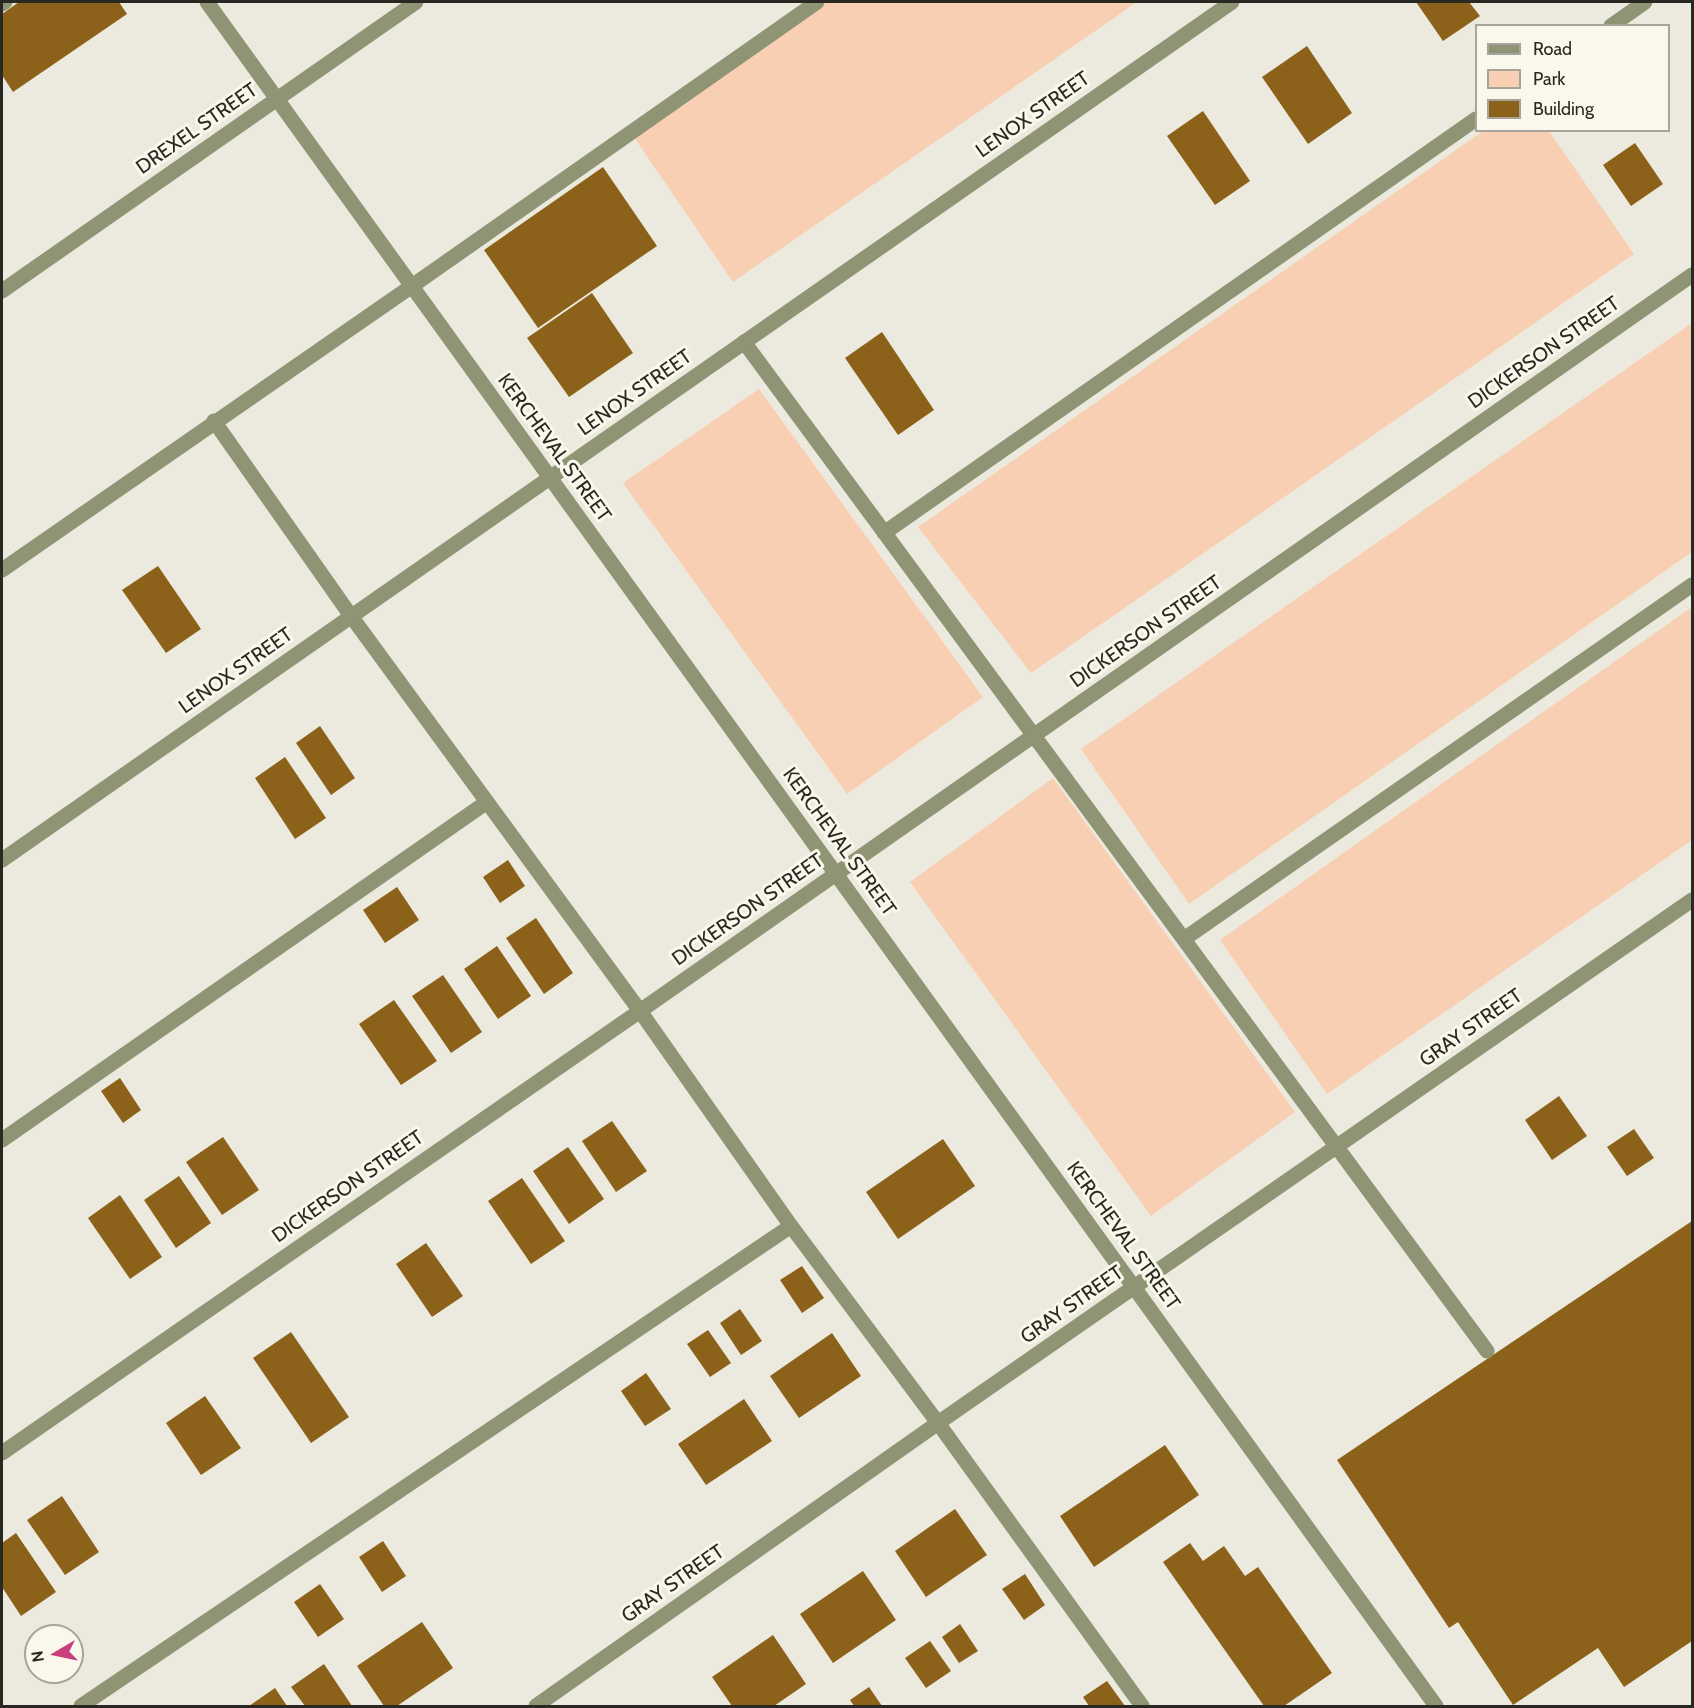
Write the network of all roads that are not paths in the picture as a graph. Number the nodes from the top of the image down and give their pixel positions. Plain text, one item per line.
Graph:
1 (207, 2) edge
2 (416, 2) edge
3 (817, 2) edge
4 (1232, 2) edge
5 (1645, 2) edge
6 (1614, 24) edge
7 (277, 99) junction
8 (1475, 120) edge
9 (1692, 275) edge
10 (412, 286) junction
11 (2, 291) edge
12 (744, 342) junction
13 (214, 421) junction
14 (550, 478) junction
15 (884, 533) junction
16 (2, 570) edge
17 (1692, 585) edge
18 (351, 616) junction
19 (1034, 736) junction
20 (487, 802) junction
21 (2, 860) edge
22 (836, 874) junction
23 (1692, 900) edge
24 (1184, 939) junction
25 (640, 1011) junction
26 (2, 1140) edge
27 (1337, 1147) junction
28 (791, 1226) junction
29 (1135, 1287) junction
30 (1487, 1351) dead end
31 (938, 1423) junction
32 (2, 1453) edge
33 (81, 1707) edge
34 (536, 1707) edge
35 (1142, 1707) edge
36 (1436, 1707) edge

1 - 7 street, KERCHEVAL STREET
2 - 7 street, DREXEL STREET
3 - 10 street
4 - 12 street, LENOX STREET
5 - 6 street
7 - 10 street, KERCHEVAL STREET
7 - 11 street, DREXEL STREET
8 - 15 street
9 - 19 street, DICKERSON STREET
10 - 13 street
10 - 14 street, KERCHEVAL STREET
12 - 14 street, LENOX STREET
12 - 15 street
13 - 16 street
13 - 18 street
14 - 18 street, LENOX STREET
14 - 22 street, KERCHEVAL STREET
15 - 19 street
17 - 24 street
18 - 20 street
18 - 21 street, LENOX STREET
19 - 22 street, DICKERSON STREET
19 - 24 street
20 - 25 street
20 - 26 street
22 - 25 street, DICKERSON STREET
22 - 29 street, KERCHEVAL STREET
23 - 27 street, GRAY STREET
24 - 27 street
25 - 28 street
25 - 32 street, DICKERSON STREET
27 - 29 street, GRAY STREET
27 - 30 street
28 - 31 street
28 - 33 street
29 - 31 street, GRAY STREET
29 - 36 street, KERCHEVAL STREET
31 - 34 street, GRAY STREET
31 - 35 street

